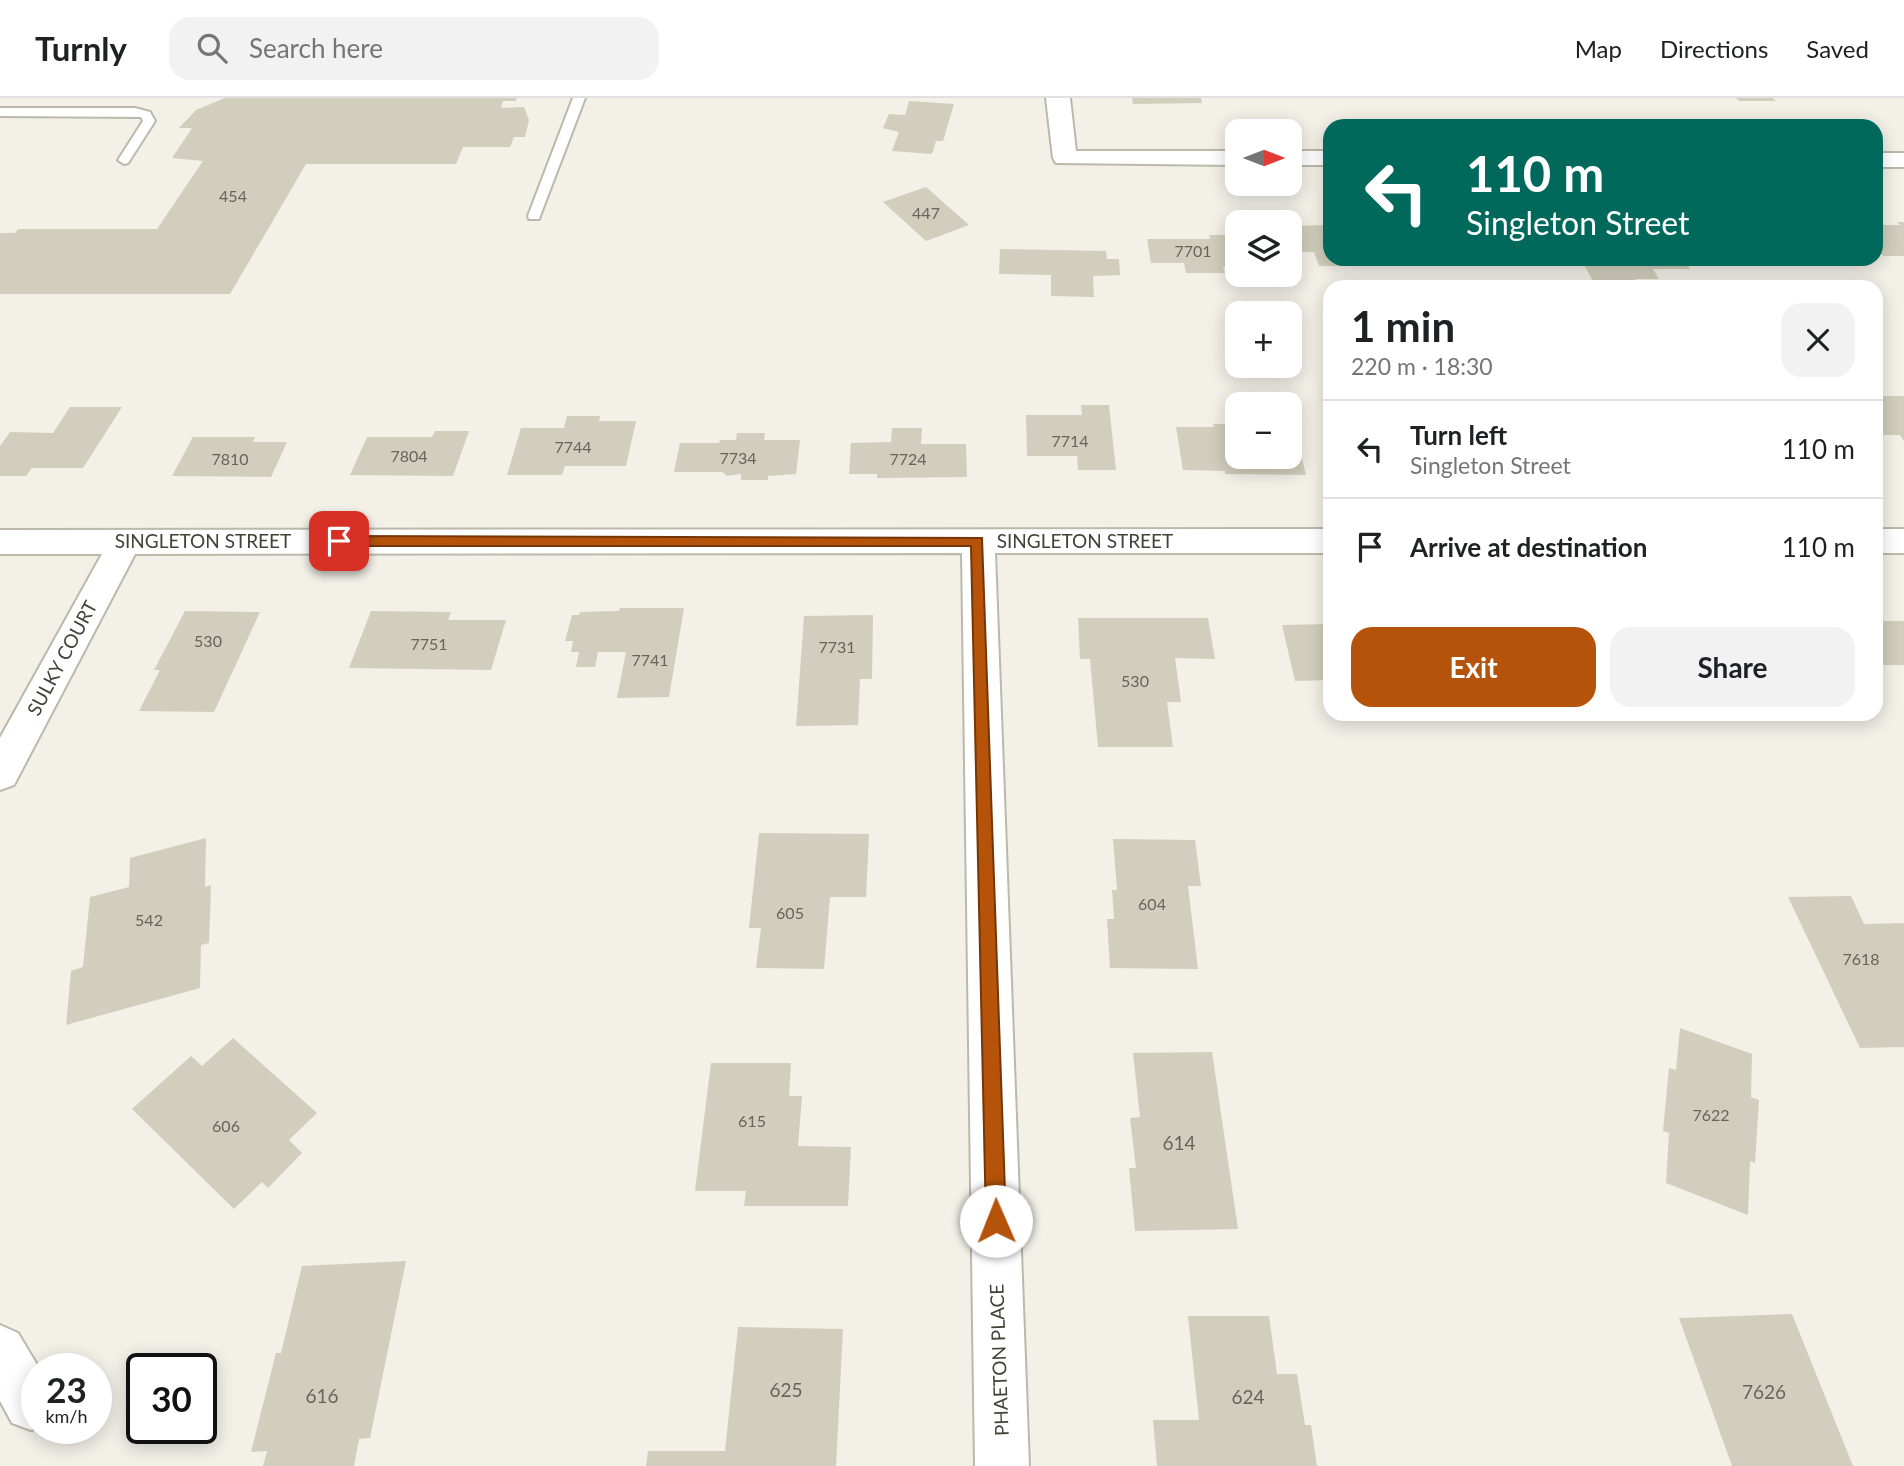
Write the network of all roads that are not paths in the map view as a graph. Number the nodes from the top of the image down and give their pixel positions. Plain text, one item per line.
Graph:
1 (579, 98) edge
2 (1058, 98) edge
3 (0, 112) edge
4 (1225, 158) edge
5 (1302, 158) edge
6 (1323, 158) edge
7 (124, 160) dead end
8 (1883, 160) edge
9 (1904, 160) edge
10 (534, 216) dead end
11 (978, 541) junction
12 (1323, 541) edge
13 (1883, 541) edge
14 (1904, 541) edge
15 (0, 542) edge
16 (125, 542) junction
17 (0, 774) edge
18 (0, 1351) edge
19 (21, 1387) edge
20 (1002, 1466) edge

1 - 10 lane
2 - 4 street
3 - 7 lane
5 - 6 street
8 - 9 street
11 - 12 street, SINGLETON STREET
11 - 16 street, SINGLETON STREET
11 - 20 street, PHAETON PLACE
13 - 14 street
15 - 16 street, SINGLETON STREET
16 - 17 street, SULKY COURT
18 - 19 street

